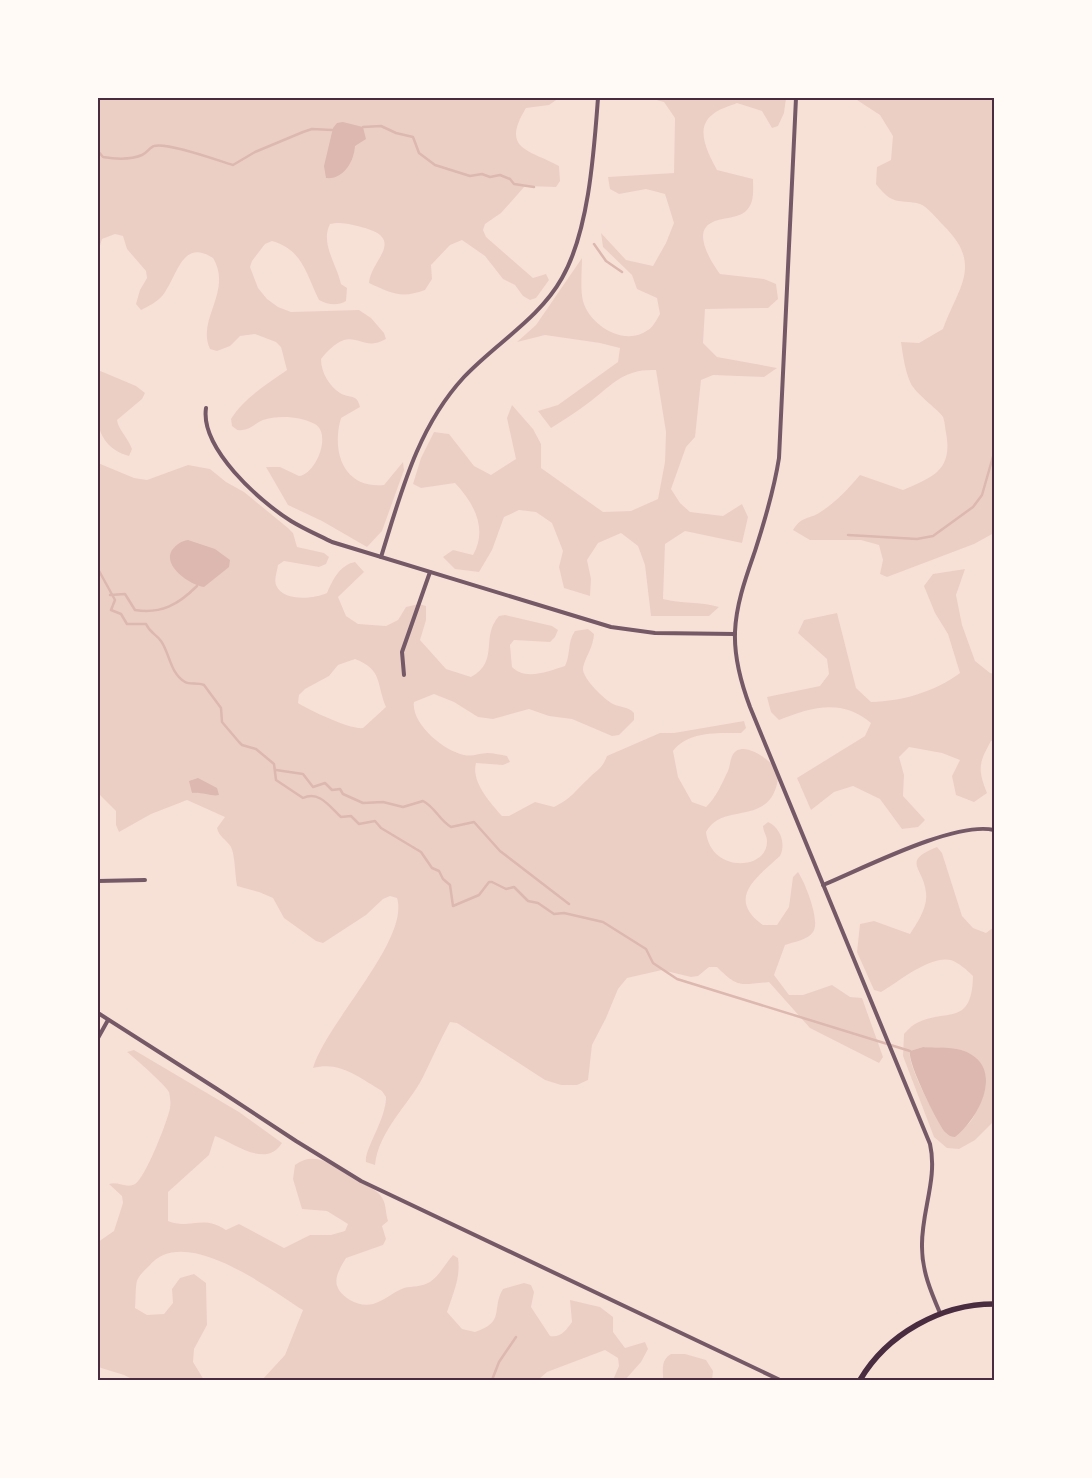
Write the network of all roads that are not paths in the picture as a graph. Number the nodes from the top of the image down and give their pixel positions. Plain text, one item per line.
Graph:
1 (598, 98) edge
2 (796, 98) edge
3 (206, 408) dead end
4 (381, 557) junction
5 (430, 572) junction
6 (735, 634) junction
7 (404, 675) dead end
8 (994, 830) edge
9 (145, 880) dead end
10 (98, 881) edge
11 (823, 885) junction
12 (98, 1013) edge
13 (108, 1020) junction
14 (98, 1038) edge
15 (994, 1304) edge
16 (940, 1314) junction
17 (780, 1380) edge
18 (860, 1380) edge

1 - 4 street
2 - 6 street
3 - 4 street
4 - 5 street
5 - 6 street
5 - 7 street
6 - 11 street
8 - 11 street
9 - 10 street
11 - 16 street
12 - 13 street
13 - 14 street
13 - 17 street
15 - 16 main road
16 - 18 main road

